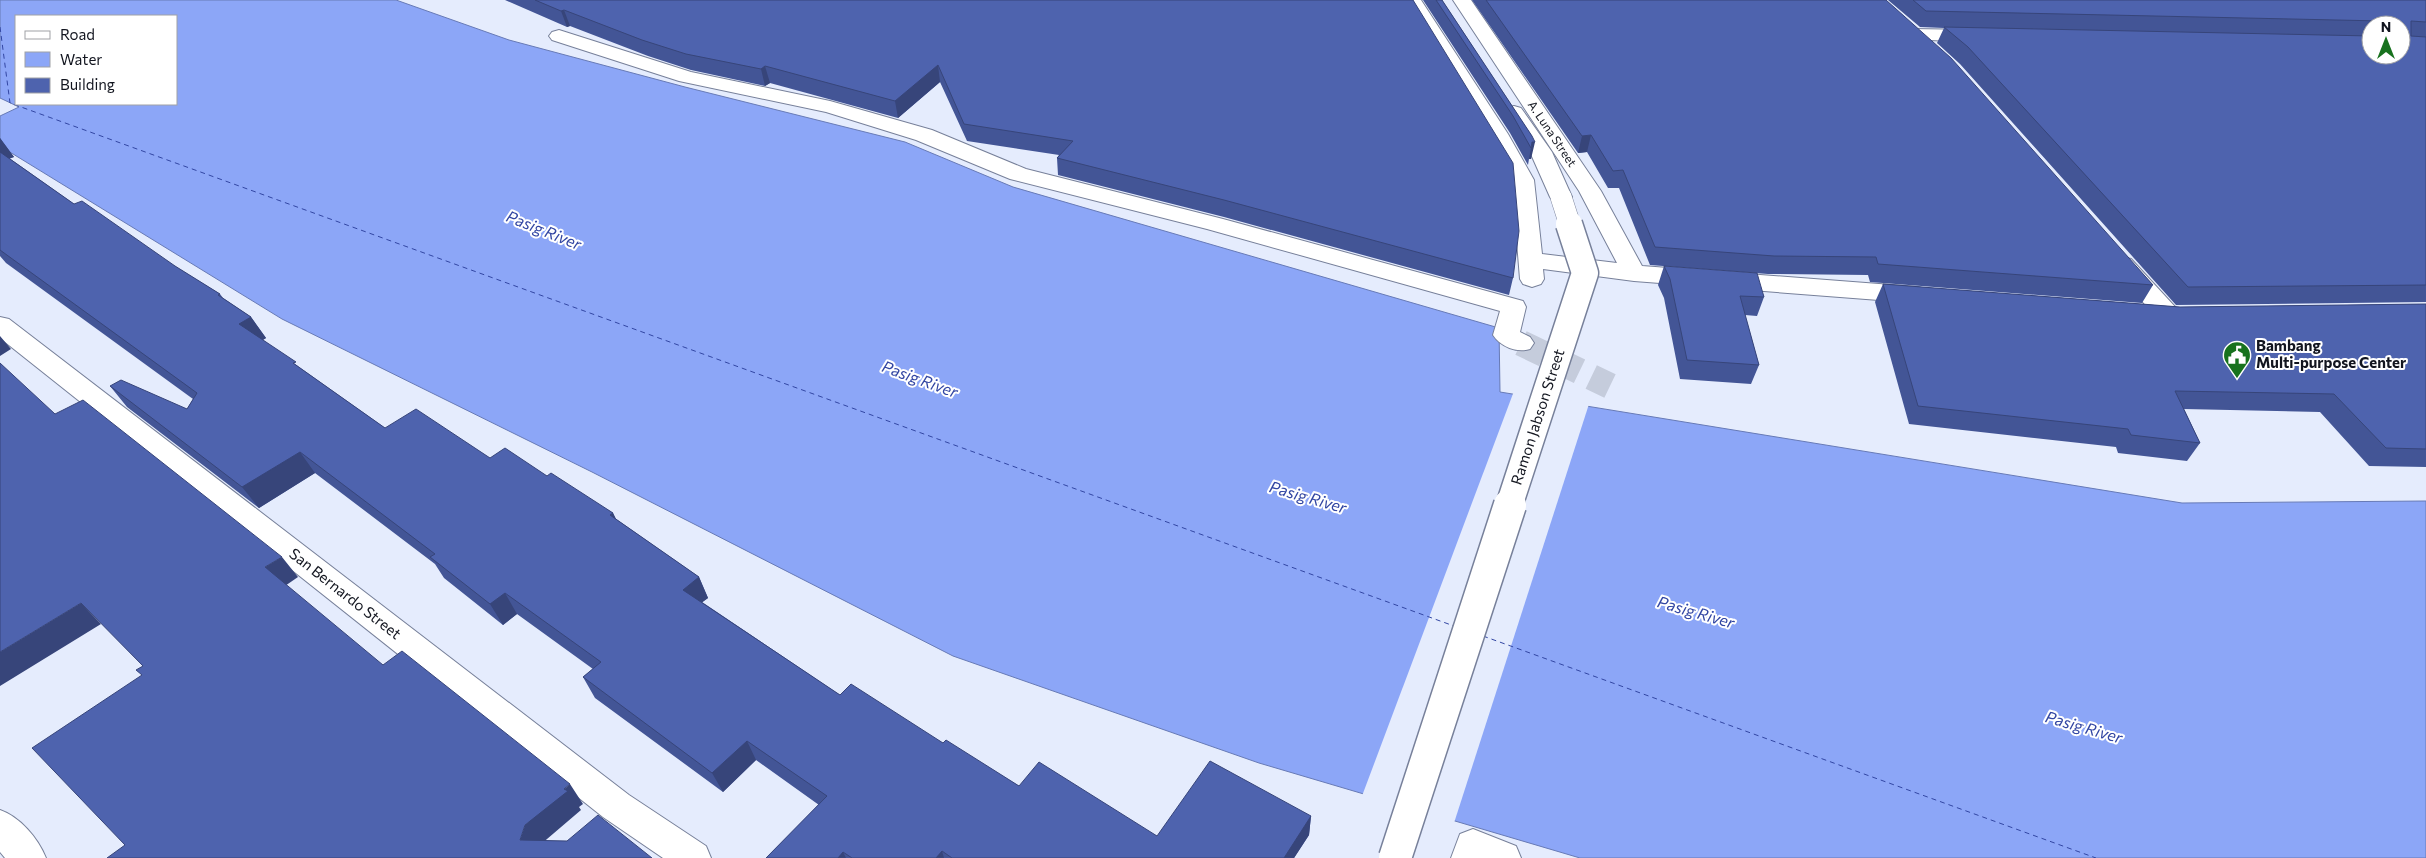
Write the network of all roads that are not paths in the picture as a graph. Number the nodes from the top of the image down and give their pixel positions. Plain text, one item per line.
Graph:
1 (1412, 0) edge
2 (1454, 4) edge
3 (1895, 18) edge
4 (1912, 35) junction
5 (559, 36) dead end
6 (1992, 36) edge
7 (1935, 54) edge
8 (2110, 249) edge
9 (1634, 273) junction
10 (1941, 297) edge
11 (2139, 313) edge
12 (0, 325) edge
13 (1521, 344) tunnel mouth
14 (616, 806) junction
15 (0, 826) edge
16 (589, 829) edge
17 (28, 858) edge
18 (693, 858) edge
19 (1395, 858) edge

1 - 9 street
2 - 9 street, A. Luna Street
2 - 19 street, Ramon Jabson Street, bridge
3 - 4 street
4 - 6 street
4 - 7 street
5 - 13 street
8 - 11 street
9 - 10 street
12 - 14 street, San Bernardo Street
14 - 16 street
14 - 18 street, San Bernardo Street
15 - 17 street

